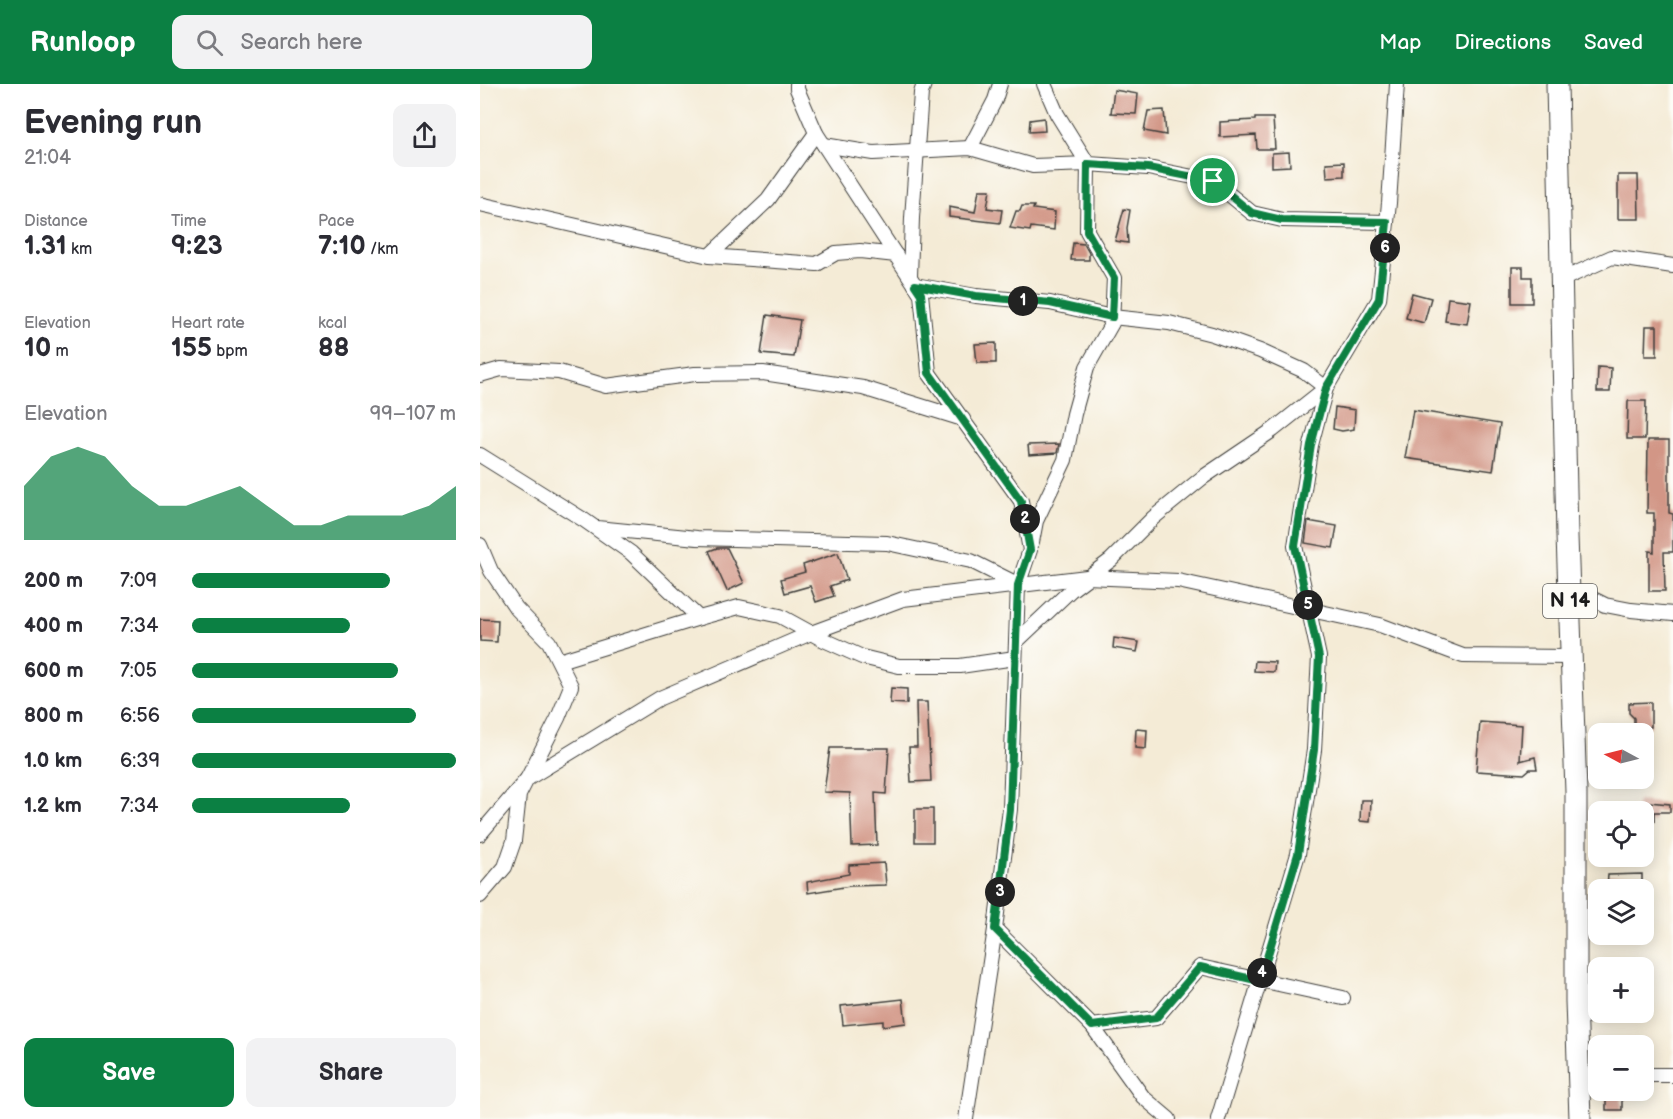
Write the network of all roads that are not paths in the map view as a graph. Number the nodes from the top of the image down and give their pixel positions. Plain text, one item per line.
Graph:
1 (797, 84) edge
2 (924, 84) edge
3 (1000, 84) edge
4 (1044, 84) edge
5 (1397, 84) edge
6 (1557, 84) edge
7 (816, 133) junction
8 (824, 145) junction
9 (970, 148) junction
10 (918, 152) junction
11 (1088, 164) junction
12 (480, 204) edge
13 (1387, 222) junction
14 (896, 255) junction
15 (709, 256) junction
16 (1673, 266) edge
17 (913, 280) junction
18 (1562, 280) junction
19 (1112, 317) junction
20 (480, 375) edge
21 (1326, 388) junction
22 (963, 419) junction
23 (480, 455) edge
24 (595, 528) junction
25 (480, 545) edge
26 (1030, 550) junction
27 (1087, 578) junction
28 (1018, 585) junction
29 (1570, 595) junction
30 (1309, 609) junction
31 (1673, 614) edge
32 (699, 618) junction
33 (811, 633) junction
34 (1016, 642) junction
35 (1571, 657) junction
36 (1015, 658) junction
37 (559, 661) junction
38 (527, 779) junction
39 (480, 834) edge
40 (480, 896) edge
41 (995, 929) junction
42 (1260, 981) junction
43 (1343, 998) dead end
44 (1092, 1026) junction
45 (1673, 1075) edge
46 (1578, 1076) junction
47 (1588, 1076) edge
48 (1654, 1076) edge
49 (966, 1119) edge
50 (1169, 1119) edge
51 (1218, 1119) edge
52 (1580, 1119) edge

1 - 7 street
2 - 10 street
3 - 9 street
4 - 11 street
5 - 13 street
6 - 18 main road, N 14
7 - 8 street
7 - 15 street
8 - 10 street
8 - 14 street
9 - 10 street
9 - 11 street
10 - 17 street
11 - 13 street
11 - 19 street
12 - 15 street
13 - 21 street
14 - 15 street
14 - 17 street
16 - 18 street
17 - 19 street
17 - 22 street
18 - 29 main road, N 14
19 - 21 street
19 - 26 street
20 - 22 street
21 - 27 street
21 - 30 street
22 - 26 street
23 - 24 street
24 - 28 street
24 - 32 street
25 - 37 street
26 - 28 street
27 - 28 street
27 - 30 street
27 - 34 street
28 - 33 street
28 - 34 street
29 - 31 street
29 - 35 main road, N 14
30 - 35 street
30 - 42 street
32 - 33 street
32 - 37 street
33 - 36 street
33 - 38 street
34 - 36 street
35 - 46 main road, N 14
36 - 41 street
37 - 38 street
38 - 39 street
38 - 40 street
41 - 44 street
41 - 49 street
42 - 43 street
42 - 44 street
42 - 51 street
44 - 50 street
45 - 48 street
46 - 47 street
46 - 52 main road, N 14

